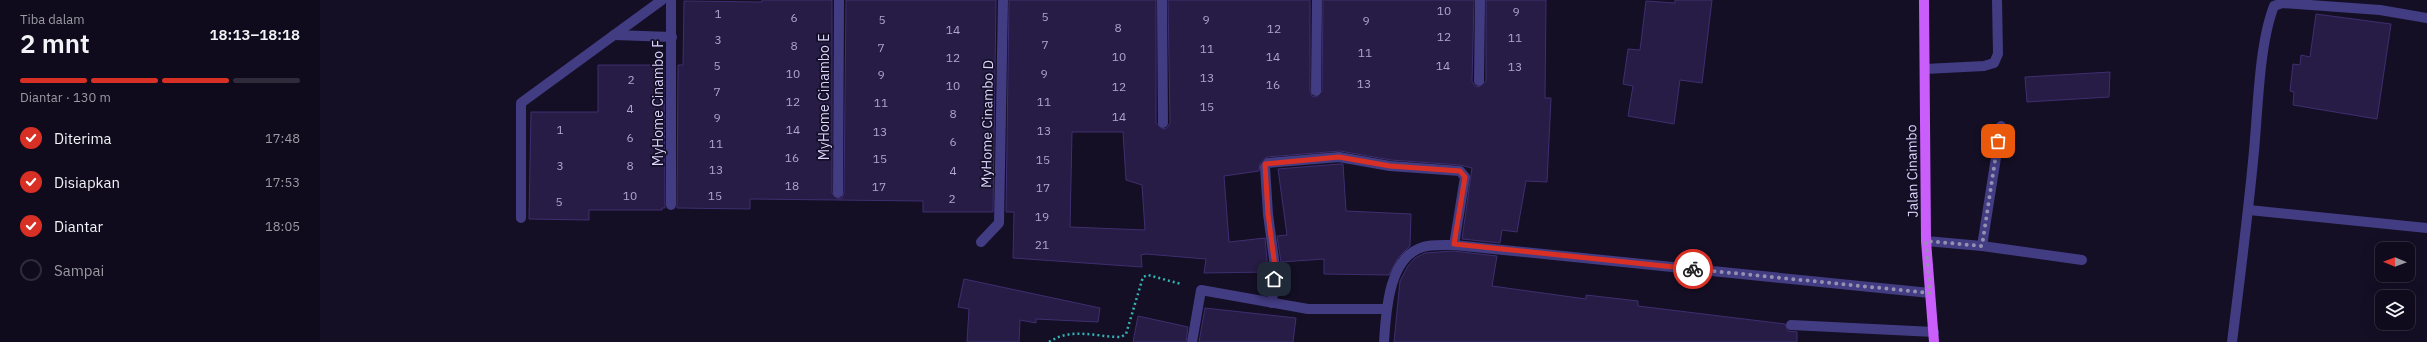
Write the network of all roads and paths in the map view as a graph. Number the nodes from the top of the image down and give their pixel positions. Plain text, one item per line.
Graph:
1 (662, 0) edge
2 (671, 0) edge
3 (839, 0) edge
4 (1003, 0) edge
5 (1162, 0) edge
6 (1317, 0) edge
7 (1480, 0) edge
8 (1924, 0) edge
9 (1997, 0) edge
10 (2427, 18) edge
11 (614, 35) junction
12 (672, 37) junction
13 (1925, 69) junction
14 (1479, 81) dead end
15 (1316, 91) dead end
16 (1163, 123) dead end
17 (2001, 126) dead end
18 (838, 193) dead end
19 (671, 205) dead end
20 (2249, 210) junction
21 (521, 218) dead end
22 (2427, 228) edge
23 (1926, 241) junction
24 (981, 242) dead end
25 (1454, 244) junction
26 (1982, 246) junction
27 (2082, 260) dead end
28 (1201, 290) junction
29 (1930, 293) junction
30 (1272, 303) junction
31 (1386, 309) junction
32 (1790, 325) dead end
33 (1934, 337) edge
34 (1049, 342) edge
35 (1192, 342) edge
36 (1384, 342) edge
37 (2232, 342) edge

1 - 11 street
2 - 12 street, MyHome Cinambo F
3 - 18 street, MyHome Cinambo E
4 - 24 street, MyHome Cinambo D
5 - 16 street
6 - 15 street
7 - 14 street
8 - 13 main road, Jalan Cinambo
9 - 13 street
10 - 20 street
11 - 12 street
11 - 21 street
12 - 19 street, MyHome Cinambo F
13 - 23 main road, Jalan Cinambo
17 - 26 street
20 - 22 street
20 - 37 street
23 - 26 street
23 - 29 main road, Jalan Cinambo
25 - 29 street
25 - 30 street
25 - 31 street
26 - 27 street
28 - 30 street
28 - 34 path
28 - 35 street
29 - 33 main road, Jalan Cinambo
30 - 31 street
31 - 36 street
32 - 33 street

